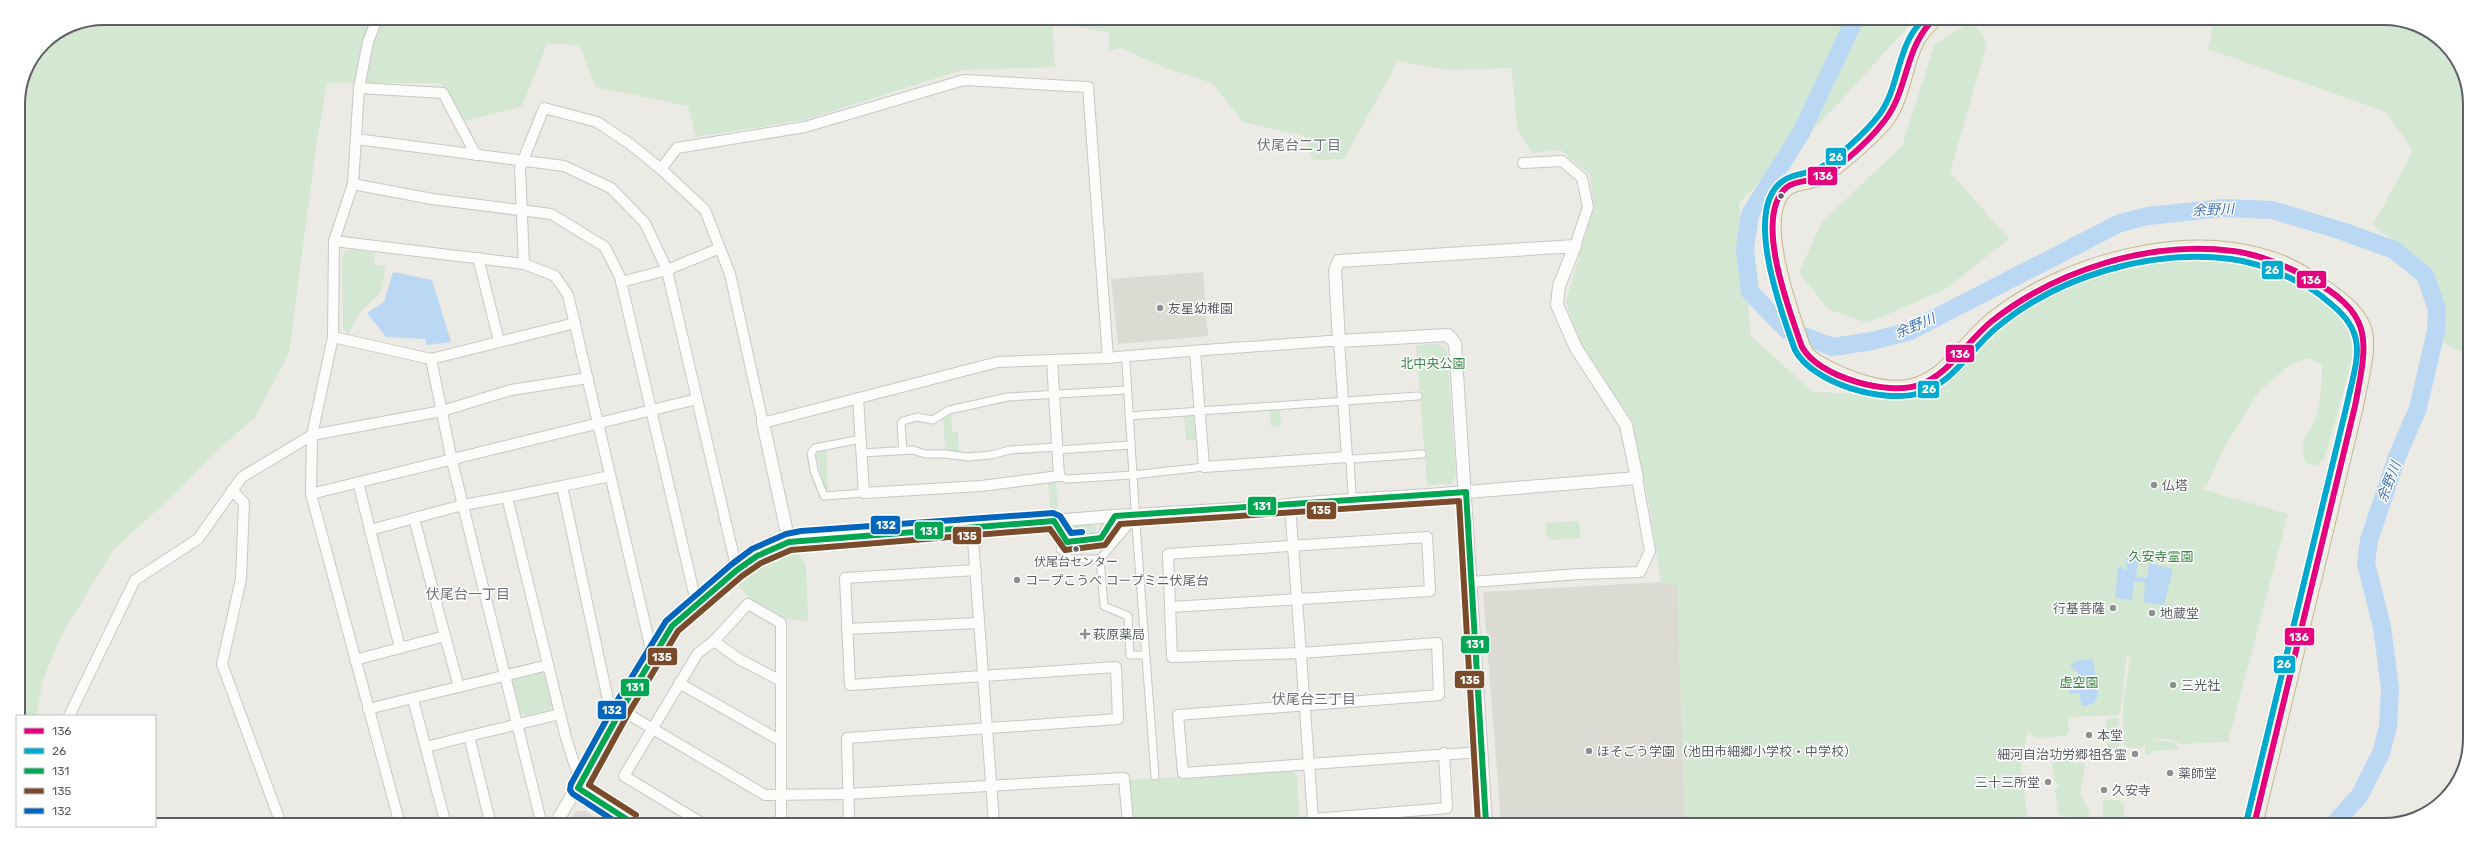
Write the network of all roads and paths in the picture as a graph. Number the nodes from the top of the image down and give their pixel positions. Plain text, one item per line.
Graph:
1 (374, 25) edge
2 (1929, 25) edge
3 (359, 88) junction
4 (356, 139) junction
5 (476, 155) junction
6 (523, 161) junction
7 (1523, 163) dead end
8 (661, 169) junction
9 (353, 184) junction
10 (522, 210) junction
11 (334, 241) junction
12 (1575, 246) junction
13 (720, 248) junction
14 (478, 258) junction
15 (524, 264) junction
16 (667, 270) junction
17 (621, 282) junction
18 (575, 323) junction
19 (333, 337) junction
20 (499, 341) junction
21 (1339, 341) junction
22 (1195, 351) junction
23 (1108, 358) junction
24 (431, 359) junction
25 (1052, 360) junction
26 (1126, 363) dead end
27 (588, 378) junction
28 (1127, 390) junction
29 (1054, 395) junction
30 (1418, 396) dead end
31 (858, 398) junction
32 (697, 399) junction
33 (1343, 401) junction
34 (650, 410) junction
35 (442, 411) junction
36 (1199, 411) junction
37 (1129, 416) junction
38 (598, 423) junction
39 (762, 423) junction
40 (312, 435) junction
41 (861, 439) junction
42 (1131, 445) junction
43 (1057, 448) junction
44 (903, 450) junction
45 (862, 453) junction
46 (1422, 454) dead end
47 (1347, 457) junction
48 (452, 461) junction
49 (1204, 467) junction
50 (1133, 475) junction
51 (610, 476) junction
52 (1059, 476) junction
53 (1637, 478) junction
54 (358, 482) junction
55 (562, 486) junction
56 (232, 490) junction
57 (1352, 492) dead end
58 (1466, 492) junction
59 (864, 493) junction
60 (311, 494) junction
61 (507, 497) junction
62 (463, 505) junction
63 (1290, 505) junction
64 (1115, 516) junction
65 (414, 518) junction
66 (1054, 521) junction
67 (1133, 524) junction
68 (972, 527) junction
69 (370, 530) junction
70 (789, 542) junction
71 (1293, 547) junction
72 (1060, 549) dead end
73 (1100, 559) junction
74 (737, 570) junction
75 (976, 570) junction
76 (1471, 582) junction
77 (1297, 600) junction
78 (697, 606) junction
79 (1172, 607) junction
80 (979, 623) junction
81 (847, 630) junction
82 (445, 636) junction
83 (714, 641) junction
84 (400, 648) junction
85 (1301, 653) junction
86 (1145, 655) junction
87 (653, 658) junction
88 (355, 660) junction
89 (548, 665) junction
90 (505, 676) junction
91 (982, 676) junction
92 (781, 680) junction
93 (679, 683) junction
94 (459, 687) junction
95 (413, 699) junction
96 (1304, 705) junction
97 (368, 709) junction
98 (621, 710) junction
99 (560, 714) junction
100 (69, 715) edge
101 (516, 725) junction
102 (652, 728) junction
103 (986, 728) junction
104 (469, 736) junction
105 (781, 741) junction
106 (426, 747) junction
107 (1481, 752) junction
108 (1444, 753) junction
109 (1308, 763) junction
110 (1155, 776) dead end
111 (992, 787) junction
112 (578, 788) junction
113 (848, 794) junction
114 (781, 795) junction
115 (277, 818) edge
116 (398, 818) edge
117 (444, 818) edge
118 (489, 818) edge
119 (540, 818) edge
120 (559, 818) edge
121 (626, 818) edge
122 (693, 818) edge
123 (780, 818) edge
124 (849, 818) edge
125 (994, 818) edge
126 (1128, 818) edge
127 (1313, 818) edge
128 (1325, 818) edge
129 (1486, 818) edge
130 (2256, 818) edge

1 - 3 street
2 - 130 highway
3 - 4 street
3 - 5 street
4 - 5 street
4 - 9 street
5 - 6 street
6 - 8 street
6 - 10 street
6 - 16 street
7 - 12 street
8 - 13 street
8 - 23 street
9 - 10 street
9 - 11 street
10 - 15 street
10 - 17 street
11 - 14 street
11 - 19 street
12 - 21 street
12 - 53 street
13 - 16 street
13 - 39 street
14 - 15 street
14 - 20 street
15 - 18 street
16 - 17 street
16 - 32 street
17 - 34 street
18 - 20 street
18 - 27 street
19 - 24 street
19 - 40 street
20 - 24 street
21 - 22 street
21 - 33 street
21 - 58 street
22 - 23 street
22 - 36 street
23 - 25 street
24 - 35 street
25 - 29 street
25 - 31 street
26 - 28 street
27 - 35 street
27 - 38 street
28 - 29 street
28 - 37 street
29 - 43 street
29 - 44 street
30 - 33 street
31 - 39 street
31 - 41 street
32 - 34 street
32 - 74 street
33 - 36 street
33 - 47 street
34 - 38 street
34 - 78 street
35 - 40 street
35 - 48 street
36 - 37 street
36 - 49 street
37 - 42 street
38 - 48 street
38 - 51 street
39 - 70 street
40 - 56 street
40 - 60 street
41 - 45 street
41 - 59 street
42 - 43 street
42 - 50 street
43 - 44 street
43 - 52 street
44 - 45 street
45 - 59 street
46 - 47 street
47 - 49 street
47 - 57 street
48 - 54 street
48 - 62 street
49 - 50 street
50 - 52 street
50 - 67 street, bridge
51 - 55 street
51 - 87 street
52 - 59 street
53 - 58 street
53 - 76 street
54 - 60 street
54 - 69 street
55 - 61 street
55 - 98 street
56 - 100 street
56 - 115 street
58 - 63 street
58 - 76 street
60 - 88 street
61 - 62 street
61 - 89 street
62 - 65 street
62 - 90 street
63 - 64 street
63 - 71 street
64 - 66 street
64 - 66 street
65 - 69 street
65 - 82 street
66 - 68 street
67 - 73 street
67 - 86 street
68 - 70 street
68 - 75 street
69 - 84 street
70 - 74 street
71 - 77 street
71 - 77 street
71 - 79 street
72 - 73 street
73 - 86 street
74 - 78 street
75 - 80 street
75 - 81 street
76 - 107 street
77 - 79 street
77 - 85 street
78 - 87 street
79 - 85 street
80 - 81 street
80 - 91 street
81 - 91 street
82 - 84 street
82 - 94 street
83 - 92 street
83 - 92 street
83 - 93 street
84 - 88 street
85 - 96 street
85 - 96 street
86 - 110 street
87 - 98 street
88 - 97 street
89 - 90 street
89 - 99 street
90 - 94 street
90 - 101 street
91 - 103 street
91 - 103 street
92 - 105 street
93 - 102 street
93 - 105 street
94 - 95 street
95 - 97 street
95 - 106 street
96 - 109 street
96 - 109 street
97 - 116 street
98 - 102 street
98 - 112 street
99 - 101 street
99 - 112 street
101 - 104 street
101 - 119 street
102 - 114 street
102 - 122 street
103 - 111 street
103 - 113 street
104 - 106 street
104 - 118 street
105 - 114 street
106 - 117 street
107 - 108 street
107 - 129 street
108 - 109 street
108 - 128 street
109 - 127 street
111 - 113 street
111 - 125 street
111 - 126 street
112 - 120 street
112 - 121 street
113 - 114 street
113 - 124 street
114 - 123 street

